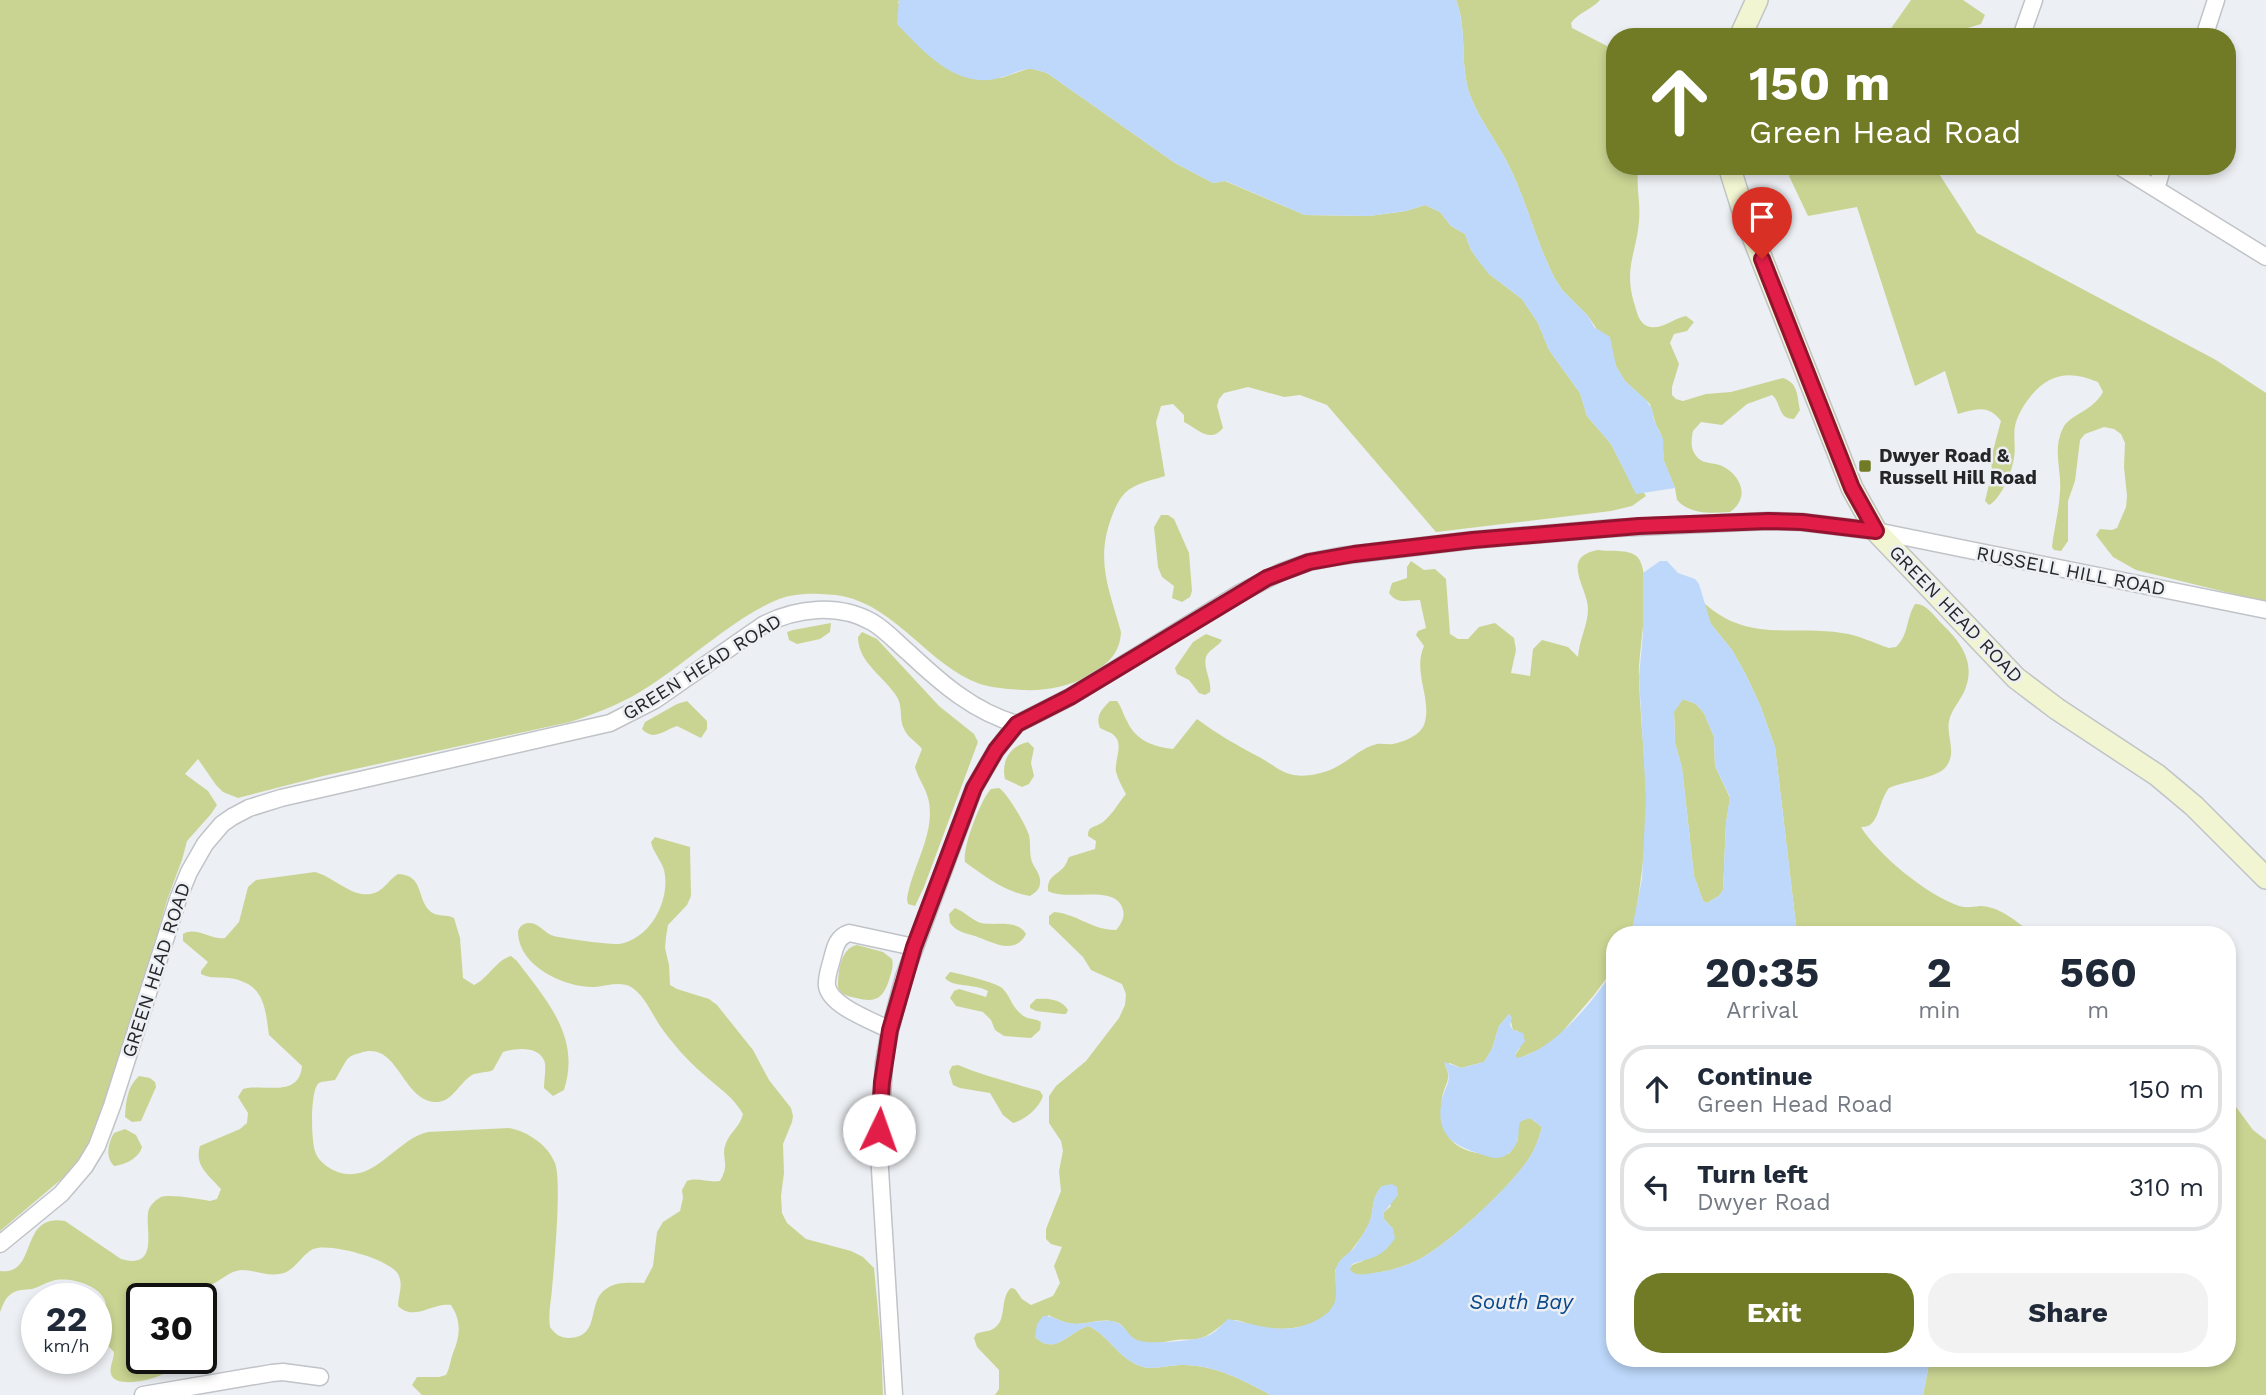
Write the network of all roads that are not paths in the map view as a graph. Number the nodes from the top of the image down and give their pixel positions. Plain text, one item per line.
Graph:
1 (1757, 0) edge
2 (2034, 0) edge
3 (2216, 0) edge
4 (1744, 28) edge
5 (2024, 28) edge
6 (2207, 28) edge
7 (1733, 175) edge
8 (2133, 175) edge
9 (2160, 175) edge
10 (2156, 189) junction
11 (2266, 257) edge
12 (1876, 531) junction
13 (2266, 610) edge
14 (1017, 724) junction
15 (2266, 878) edge
16 (914, 947) junction
17 (890, 1030) junction
18 (0, 1244) edge
19 (320, 1377) dead end
20 (143, 1395) edge
21 (894, 1395) edge

1 - 4 street
2 - 5 street
3 - 6 street
7 - 12 street
8 - 10 street
9 - 10 street
10 - 11 street
12 - 13 street, RUSSELL HILL ROAD
12 - 14 street, GREEN HEAD ROAD
12 - 15 street, GREEN HEAD ROAD
14 - 16 street
14 - 18 street, GREEN HEAD ROAD
16 - 17 street
16 - 17 street
17 - 21 street
19 - 20 street

